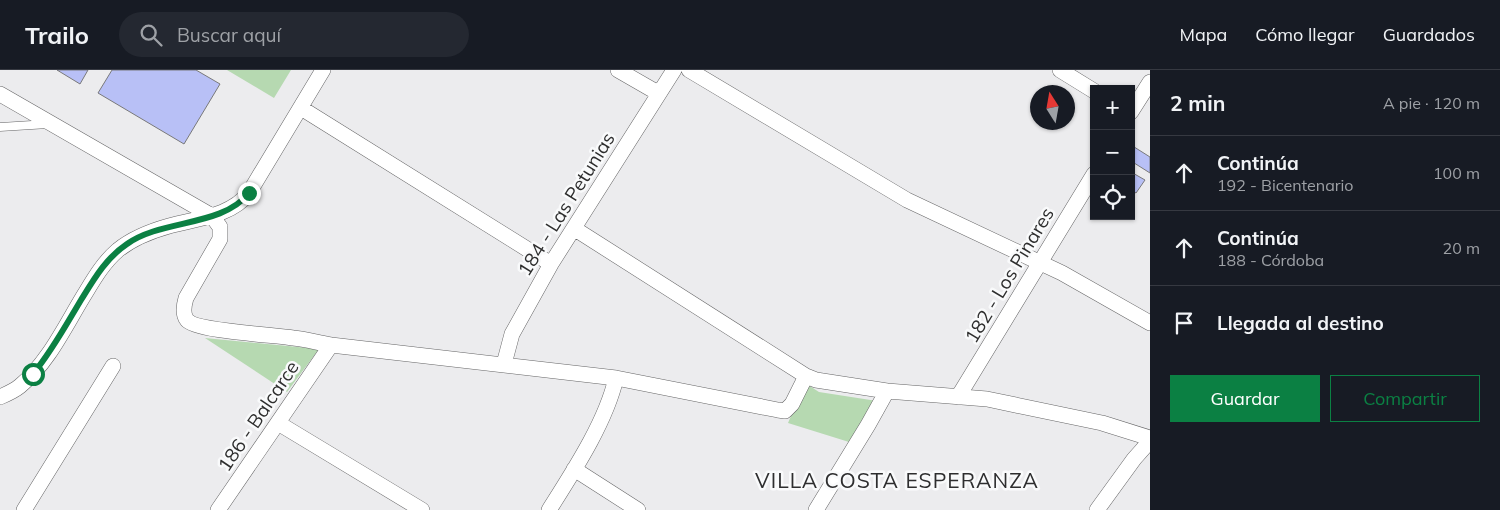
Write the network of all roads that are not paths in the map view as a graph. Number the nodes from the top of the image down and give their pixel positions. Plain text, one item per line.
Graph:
1 (324, 70) edge
2 (618, 70) edge
3 (674, 70) edge
4 (689, 70) edge
5 (1060, 70) edge
6 (1150, 83) edge
7 (1090, 89) edge
8 (658, 93) junction
9 (0, 94) edge
10 (1135, 106) edge
11 (301, 108) junction
12 (52, 124) junction
13 (0, 128) edge
14 (1093, 175) edge
15 (212, 216) junction
16 (575, 228) junction
17 (1041, 262) junction
18 (551, 264) junction
19 (1150, 323) edge
20 (331, 345) junction
21 (504, 364) junction
22 (113, 366) dead end
23 (806, 376) junction
24 (616, 378) junction
25 (887, 390) junction
26 (958, 396) junction
27 (0, 397) edge
28 (278, 423) junction
29 (1150, 439) edge
30 (574, 469) junction
31 (24, 510) edge
32 (218, 510) edge
33 (422, 510) edge
34 (549, 510) edge
35 (638, 510) edge
36 (816, 510) edge
37 (1098, 510) edge

1 - 11 street
2 - 8 street
3 - 8 street, 184 - Las Petunias
4 - 17 street
5 - 7 street
6 - 10 street
8 - 16 street, 184 - Las Petunias
9 - 12 street
11 - 15 street
11 - 18 street
12 - 13 lane
12 - 15 street
14 - 17 street, 182 - Los Pinares
15 - 20 street
15 - 27 street
16 - 18 street, 184 - Las Petunias
16 - 23 street
17 - 19 street
17 - 26 street, 182 - Los Pinares
18 - 21 street, 184 - Las Petunias
20 - 21 street
20 - 28 street, 186 - Balcarce
21 - 24 street
22 - 31 street
23 - 24 street
23 - 25 street
24 - 30 street
25 - 26 street
25 - 36 street
26 - 29 street
28 - 32 street, 186 - Balcarce
28 - 33 street
29 - 37 street
30 - 34 street
30 - 35 street

